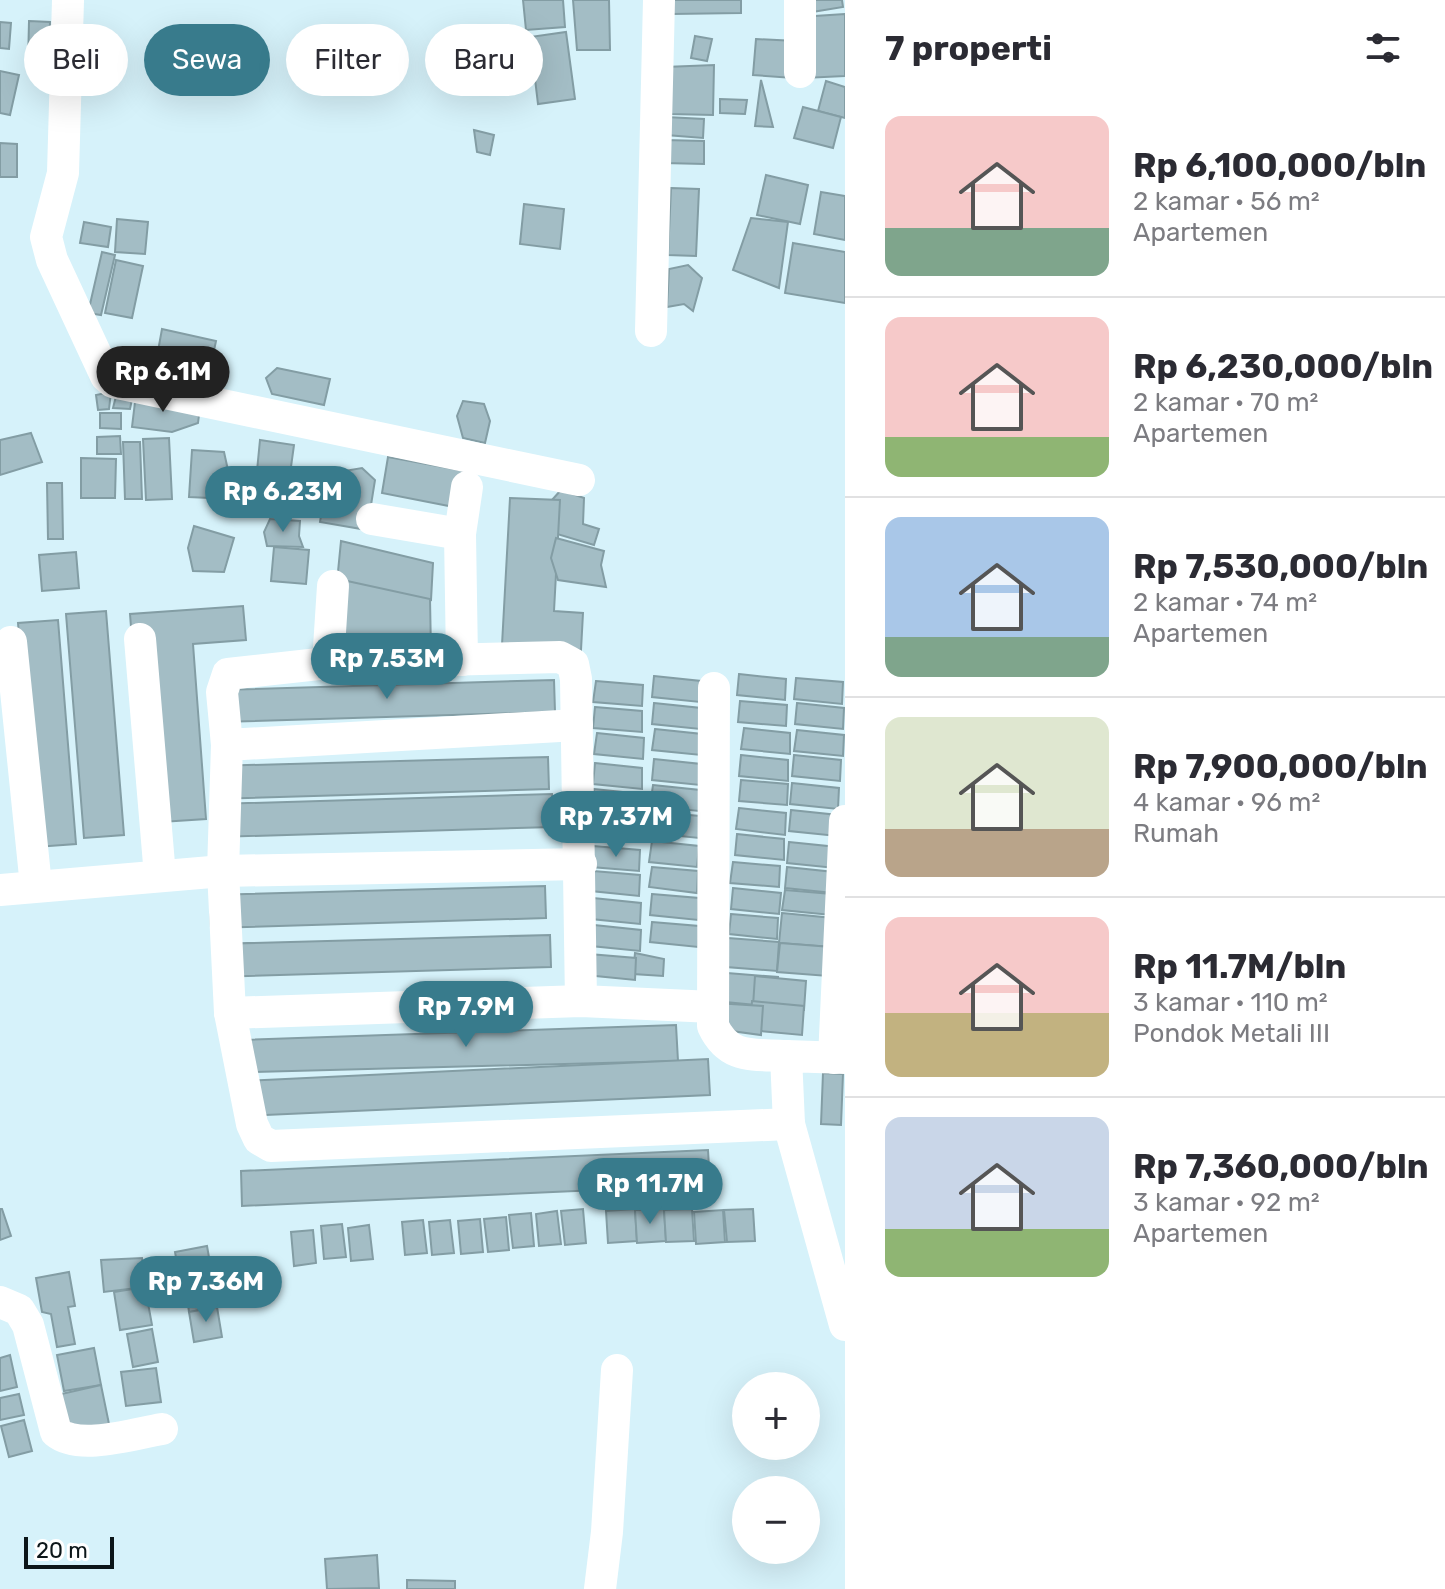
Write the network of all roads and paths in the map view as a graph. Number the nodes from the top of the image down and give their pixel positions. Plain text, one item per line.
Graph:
1 (68, 0) edge
2 (659, 0) edge
3 (800, 0) edge
4 (800, 72) dead end
5 (651, 331) dead end
6 (579, 480) dead end
7 (467, 487) dead end
8 (372, 519) dead end
9 (460, 534) junction
10 (333, 586) dead end
11 (140, 639) dead end
12 (11, 642) dead end
13 (462, 660) junction
14 (328, 663) junction
15 (714, 688) dead end
16 (577, 725) junction
17 (227, 745) junction
18 (845, 821) edge
19 (581, 864) junction
20 (223, 871) junction
21 (160, 876) junction
22 (36, 886) junction
23 (0, 890) edge
24 (581, 1001) junction
25 (713, 1007) junction
26 (230, 1013) junction
27 (786, 1056) junction
28 (839, 1058) edge
29 (789, 1124) junction
30 (0, 1302) edge
31 (844, 1315) edge
32 (617, 1370) dead end
33 (162, 1429) dead end
34 (600, 1589) edge

1 - 6 street
2 - 5 street
3 - 4 street
7 - 9 street
8 - 9 street
9 - 13 street
10 - 14 street
11 - 21 street
12 - 22 street
13 - 14 street
13 - 16 street
14 - 17 street
15 - 25 street
16 - 17 street
16 - 19 street
17 - 20 street
18 - 28 street
19 - 20 street
19 - 24 street
20 - 21 street
20 - 26 street
21 - 22 street
22 - 23 street
24 - 25 street
24 - 26 street
25 - 27 street
26 - 29 street
27 - 28 street
27 - 29 street
29 - 31 street
30 - 33 street
32 - 34 street

